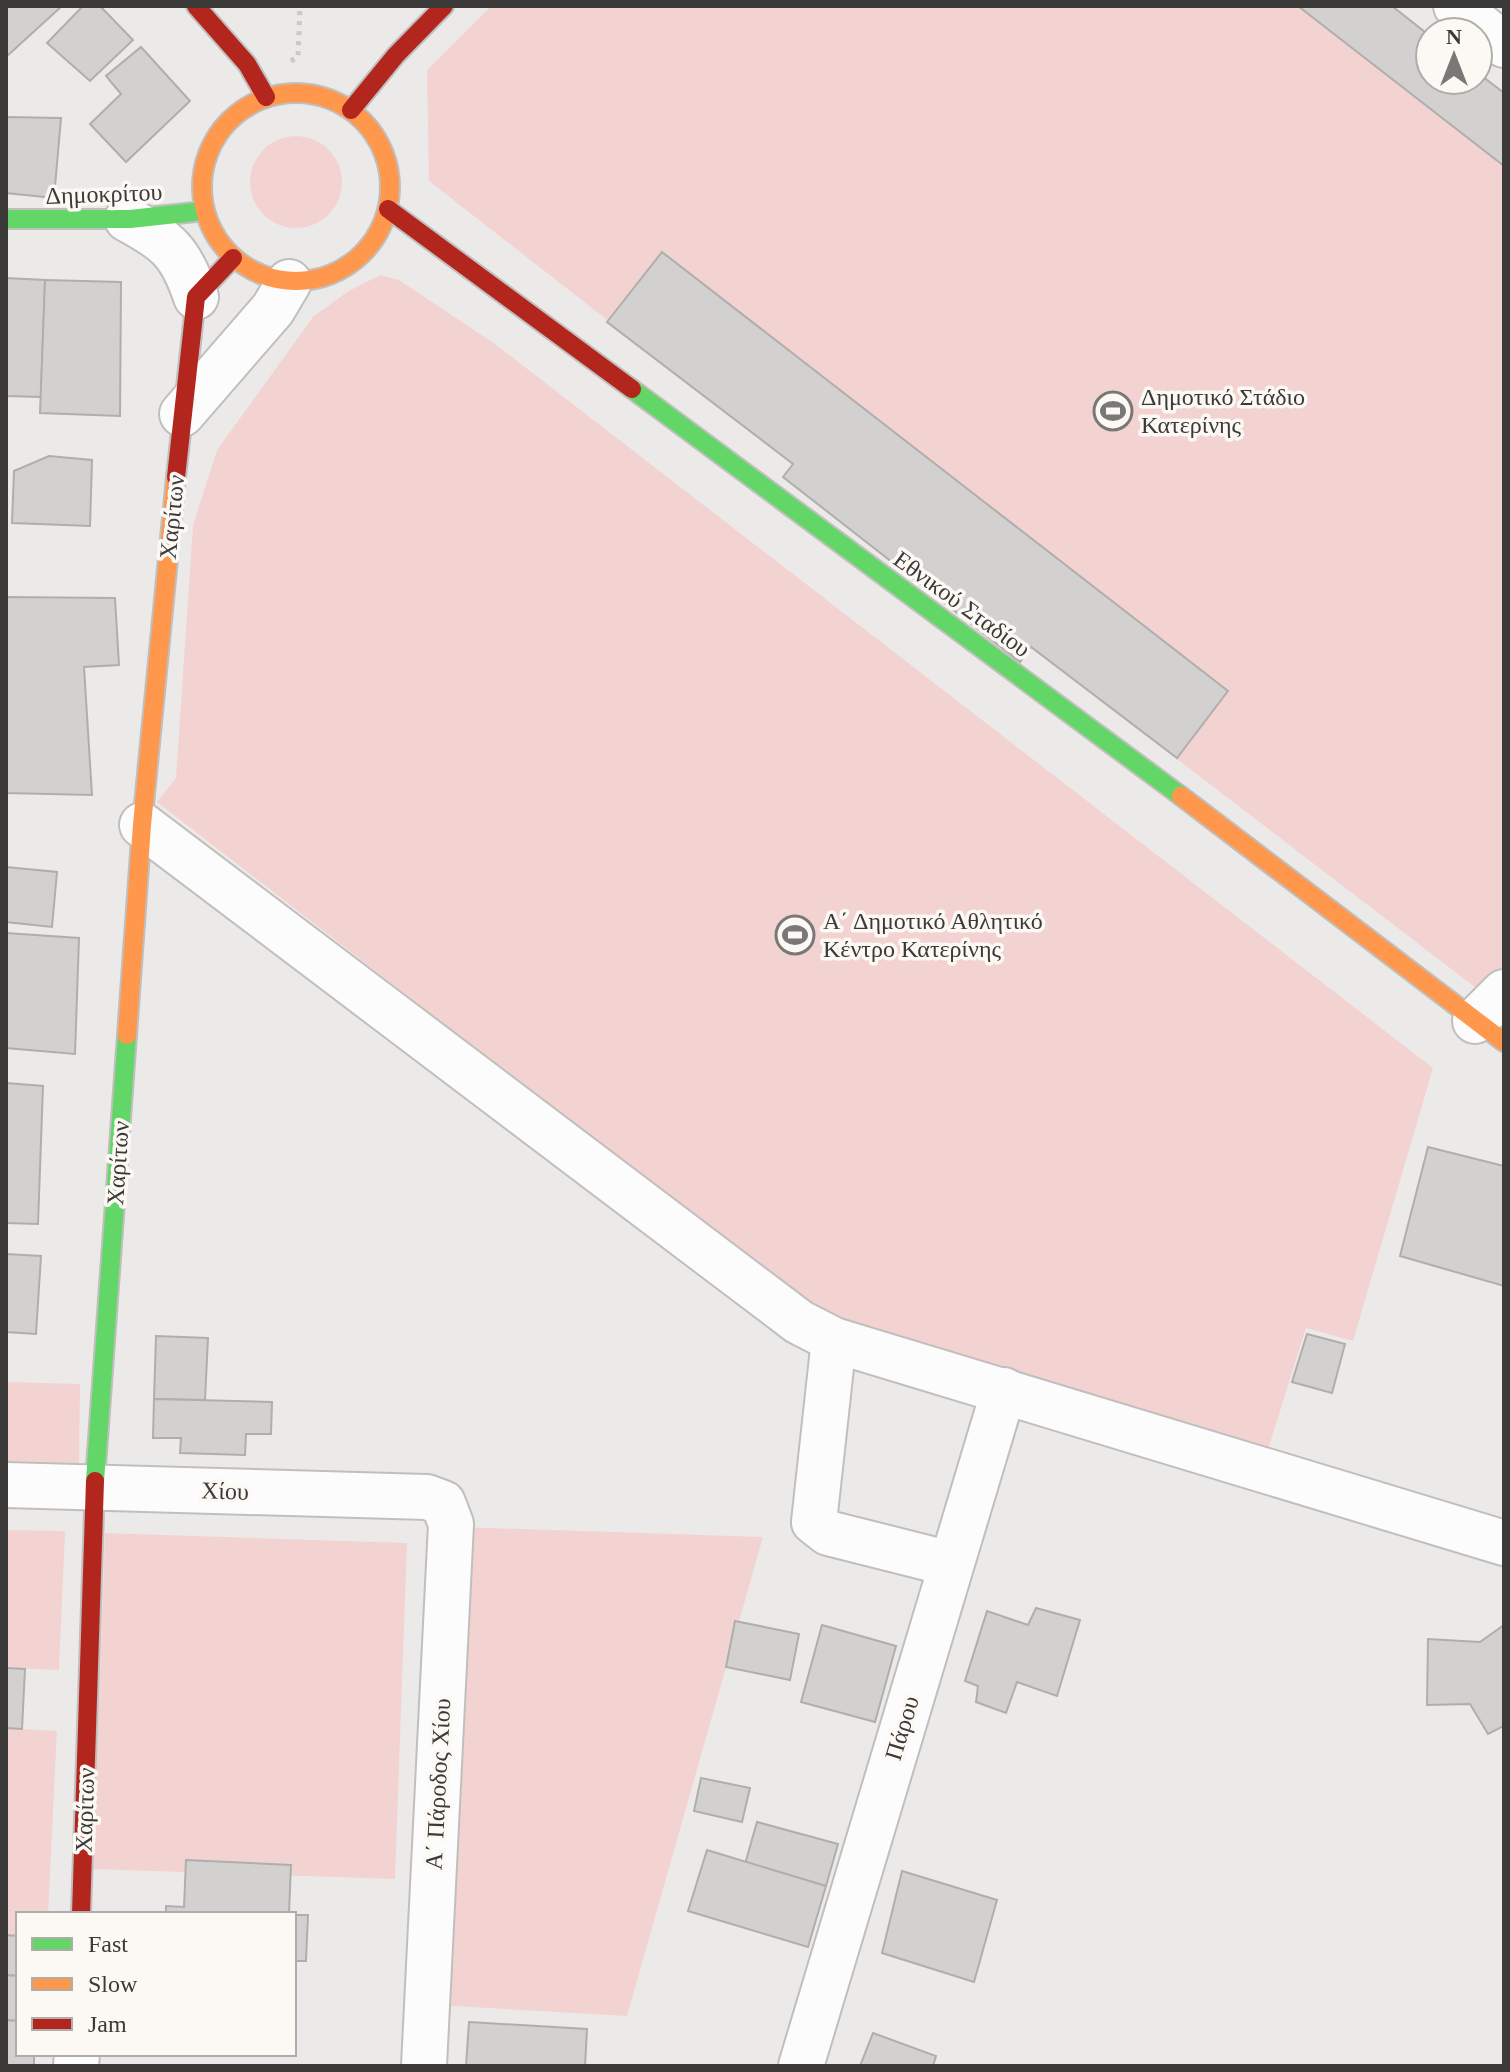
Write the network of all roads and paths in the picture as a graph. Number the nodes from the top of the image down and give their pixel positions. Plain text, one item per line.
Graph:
1 (196, 6) edge
2 (444, 6) edge
3 (1456, 6) edge
4 (1504, 45) edge
5 (266, 97) junction
6 (351, 110) junction
7 (388, 209) junction
8 (204, 211) junction
9 (6, 219) edge
10 (127, 219) junction
11 (233, 258) junction
12 (289, 282) junction
13 (196, 297) junction
14 (182, 414) junction
15 (142, 825) junction
16 (1494, 1018) edge
17 (834, 1340) junction
18 (1004, 1390) junction
19 (6, 1485) edge
20 (95, 1487) junction
21 (443, 1503) joint
22 (1504, 1543) edge
23 (951, 1564) junction
24 (81, 1912) edge
25 (424, 2066) edge
26 (801, 2066) edge

1 - 5 street
2 - 6 street
3 - 4 street
5 - 6 street
5 - 8 street
6 - 7 street
7 - 12 street
7 - 16 street, Εθνικού Σταδίου
8 - 10 street, Δημοκρίτου
8 - 11 street
9 - 10 street, Δημοκρίτου
10 - 13 street
11 - 12 street
11 - 13 street
12 - 14 street
13 - 14 street, Χαρίτων
14 - 15 street, Χαρίτων
15 - 17 street
15 - 20 street, Χαρίτων
17 - 18 street
17 - 23 street
18 - 22 street
18 - 23 street, Πάρου
19 - 20 street, Χίου
20 - 21 street, Χίου
20 - 24 street, Χαρίτων
21 - 25 street, Α΄ Πάροδος Χίου
23 - 26 street, Πάρου

